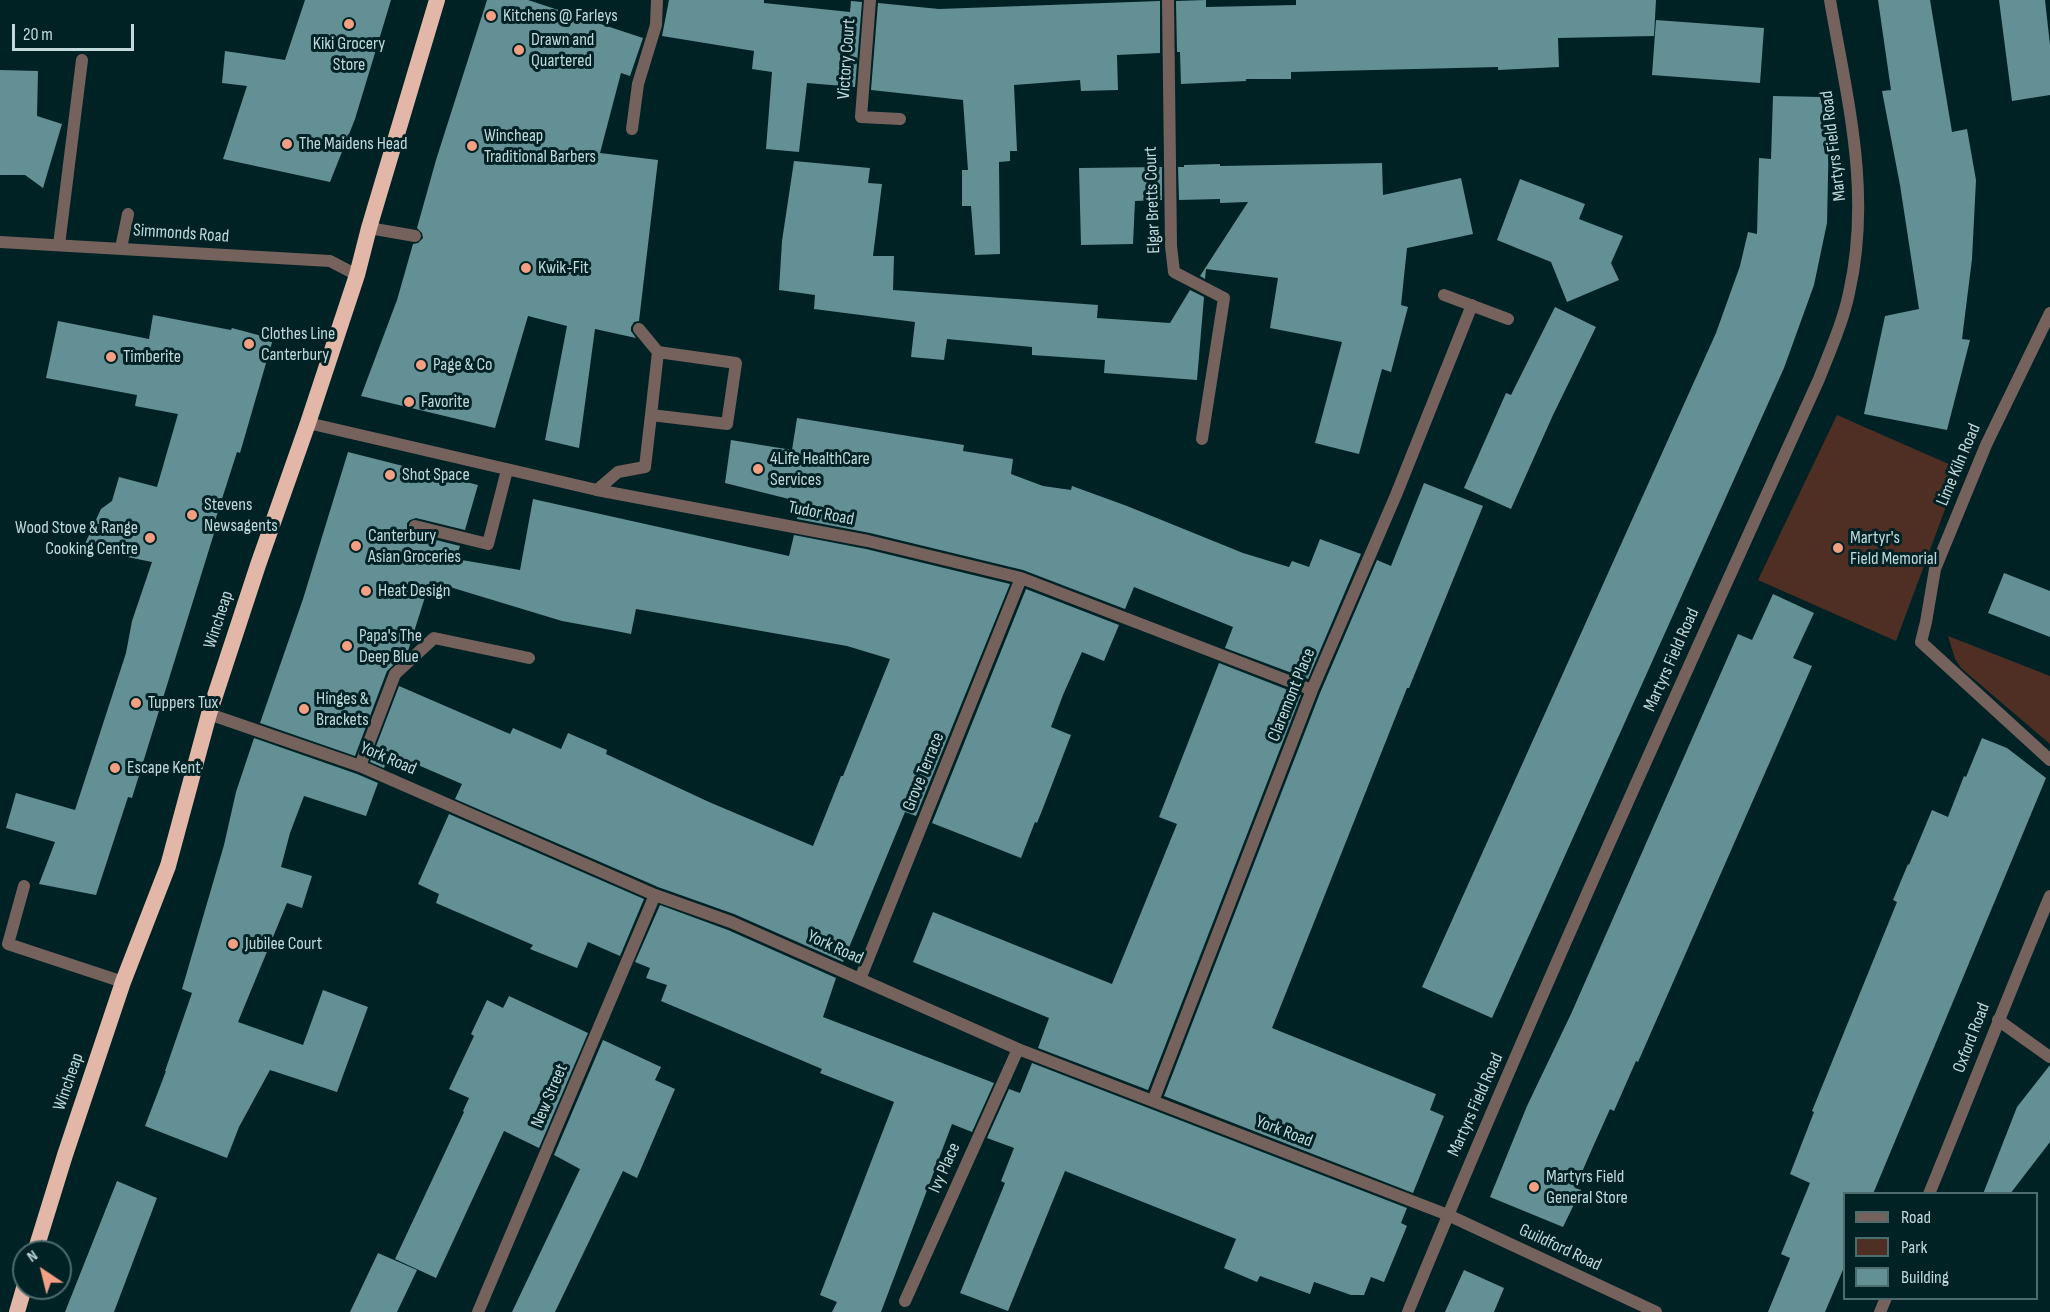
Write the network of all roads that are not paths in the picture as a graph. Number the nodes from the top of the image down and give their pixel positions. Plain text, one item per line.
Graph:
1 (438, 0) edge
2 (657, 0) edge
3 (870, 0) edge
4 (1168, 0) edge
5 (1830, 0) edge
6 (82, 60) dead end
7 (900, 119) dead end
8 (632, 129) dead end
9 (128, 214) dead end
10 (369, 228) junction
11 (415, 236) dead end
12 (0, 242) edge
13 (59, 245) junction
14 (121, 248) junction
15 (357, 275) junction
16 (1444, 295) dead end
17 (1472, 305) junction
18 (2050, 313) edge
19 (1508, 319) dead end
20 (639, 329) dead end
21 (658, 352) junction
22 (651, 416) junction
23 (308, 423) junction
24 (1202, 439) dead end
25 (507, 470) junction
26 (597, 490) junction
27 (415, 526) dead end
28 (1021, 578) junction
29 (530, 658) dead end
30 (1312, 690) junction
31 (209, 714) junction
32 (2050, 760) edge
33 (360, 766) junction
34 (24, 886) dead end
35 (655, 895) junction
36 (2050, 896) edge
37 (860, 979) junction
38 (123, 982) junction
39 (1998, 1020) junction
40 (1018, 1049) junction
41 (2050, 1057) edge
42 (1153, 1101) junction
43 (1930, 1192) edge
44 (1448, 1215) junction
45 (39, 1240) edge
46 (905, 1302) dead end
47 (478, 1312) edge
48 (1408, 1312) edge
49 (1656, 1312) edge

1 - 10 highway, Wincheap
2 - 8 street
3 - 7 street, Victory Court
4 - 24 street, Elgar Bretts Court
5 - 44 street, Martyrs Field Road
6 - 13 street
9 - 14 street
10 - 11 street
10 - 15 highway, Wincheap
12 - 13 street, Simmonds Road
13 - 14 street, Simmonds Road
14 - 15 street, Simmonds Road
15 - 23 highway, Wincheap
16 - 17 street
17 - 19 street
17 - 30 street, Claremont Place
18 - 32 street, Lime Kiln Road
20 - 21 street
21 - 22 street
21 - 22 street
22 - 26 street
23 - 25 street, Tudor Road
23 - 31 highway, Wincheap
25 - 26 street, Tudor Road
25 - 27 street
26 - 28 street, Tudor Road
28 - 30 street, Tudor Road
28 - 37 street, Grove Terrace
29 - 33 street
30 - 42 street, Claremont Place
31 - 33 street, York Road
31 - 38 highway, Wincheap
33 - 35 street, York Road
34 - 38 street
35 - 37 street, York Road
35 - 47 street, New Street
36 - 39 street, Oxford Road
37 - 40 street, York Road
38 - 45 highway, Wincheap
39 - 41 street
39 - 43 street, Oxford Road
40 - 42 street, York Road
40 - 46 street, Ivy Place
42 - 44 street, York Road
44 - 48 street, Martyrs Field Road
44 - 49 street, Guildford Road

